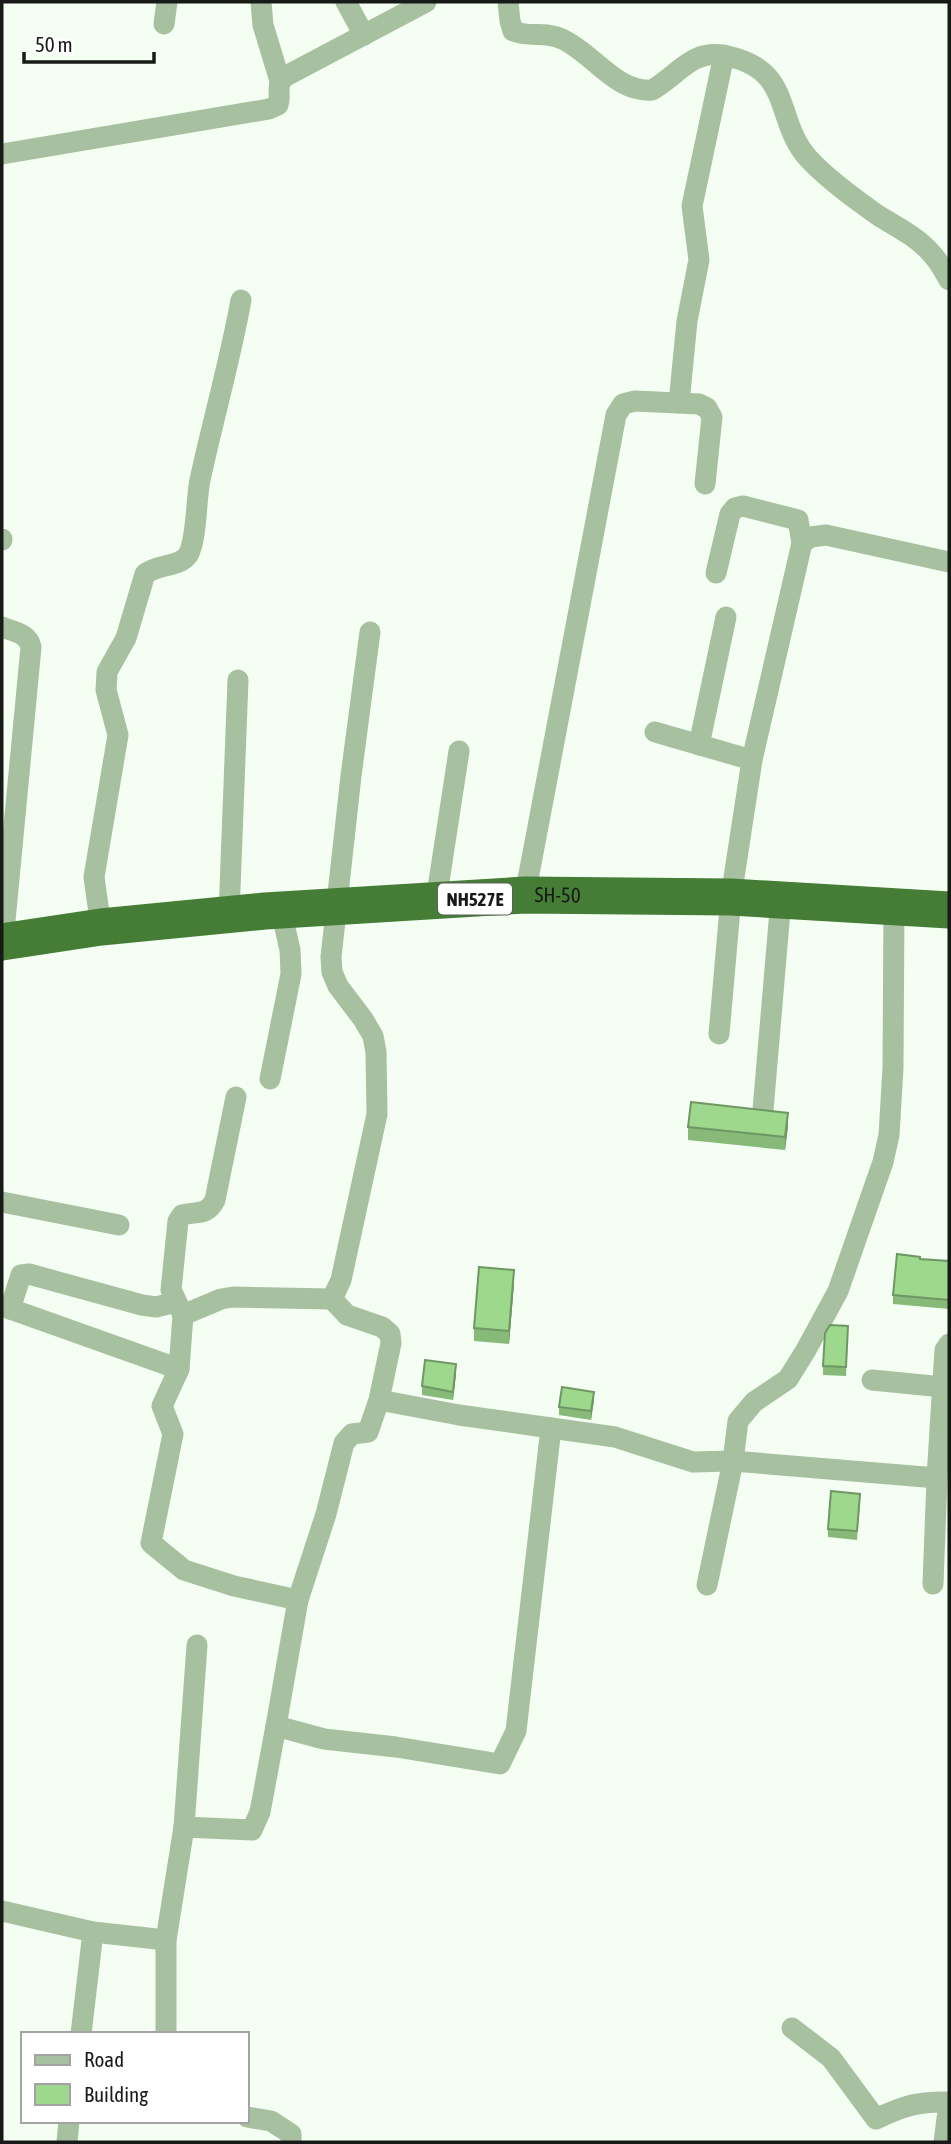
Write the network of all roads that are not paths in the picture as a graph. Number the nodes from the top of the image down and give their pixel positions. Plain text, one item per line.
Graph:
1 (167, 2) edge
2 (261, 2) edge
3 (346, 2) edge
4 (426, 2) edge
5 (508, 2) edge
6 (164, 24) dead end
7 (364, 35) junction
8 (724, 55) junction
9 (280, 81) junction
10 (2, 154) edge
11 (949, 280) edge
12 (241, 300) dead end
13 (679, 403) junction
14 (705, 484) dead end
15 (802, 542) junction
16 (949, 562) edge
17 (716, 573) dead end
18 (726, 617) dead end
19 (2, 627) edge
20 (370, 632) dead end
21 (239, 680) dead end
22 (655, 732) dead end
23 (699, 745) junction
24 (459, 751) dead end
25 (752, 760) junction
26 (525, 895) junction
27 (731, 897) junction
28 (781, 900) junction
29 (436, 901) junction
30 (894, 906) junction
31 (335, 908) junction
32 (281, 910) junction
33 (949, 911) edge
34 (229, 915) junction
35 (101, 928) junction
36 (2, 942) edge
37 (719, 1034) dead end
38 (270, 1079) dead end
39 (236, 1097) dead end
40 (763, 1110) edge
41 (2, 1202) edge
42 (120, 1225) dead end
43 (332, 1299) junction
44 (6, 1307) edge
45 (179, 1308) junction
46 (949, 1344) edge
47 (179, 1369) junction
48 (872, 1380) dead end
49 (943, 1387) junction
50 (379, 1400) junction
51 (551, 1427) junction
52 (733, 1461) junction
53 (937, 1478) junction
54 (933, 1584) dead end
55 (707, 1585) dead end
56 (298, 1600) junction
57 (197, 1645) dead end
58 (275, 1726) junction
59 (184, 1827) junction
60 (2, 1911) edge
61 (93, 1933) junction
62 (166, 1940) junction
63 (792, 2028) dead end
64 (80, 2032) edge
65 (166, 2032) edge
66 (949, 2102) edge
67 (248, 2117) edge
68 (69, 2123) edge
69 (67, 2142) edge
70 (291, 2142) edge
71 (944, 2142) edge

1 - 6 street
2 - 9 street
3 - 7 street
4 - 7 street
5 - 8 street
7 - 9 street
8 - 11 street
8 - 13 street
9 - 10 street
12 - 35 street
13 - 14 street
13 - 26 street
15 - 16 street
15 - 17 street
15 - 25 street
18 - 23 street
19 - 36 street
20 - 31 street
21 - 34 street
22 - 23 street
23 - 25 street
24 - 29 street
25 - 27 street
26 - 27 highway, SH-50 / NH527E
26 - 29 highway, SH-50 / NH527E
27 - 28 highway, SH-50 / NH527E
27 - 37 street
28 - 30 highway, SH-50 / NH527E
28 - 40 street
29 - 31 highway, SH-50 / NH527E
30 - 33 highway, SH-50 / NH527E
30 - 52 street
31 - 32 highway, SH-50 / NH527E
31 - 43 street
32 - 34 highway, SH-50 / NH527E
32 - 38 street
34 - 35 highway, SH-50 / NH527E
35 - 36 highway, SH-50 / NH527E
39 - 45 street
41 - 42 street
43 - 45 street
43 - 50 street
44 - 45 street
44 - 47 street
45 - 47 street
46 - 49 street
47 - 56 street
48 - 49 street
49 - 53 street
50 - 51 street
50 - 56 street
51 - 52 street
51 - 58 street
52 - 53 street
52 - 55 street
53 - 54 street
56 - 58 street
57 - 59 street
58 - 59 street
59 - 62 street
60 - 61 street
61 - 62 street
61 - 64 street
62 - 65 street
63 - 66 street
66 - 71 street
67 - 70 street
68 - 69 street

